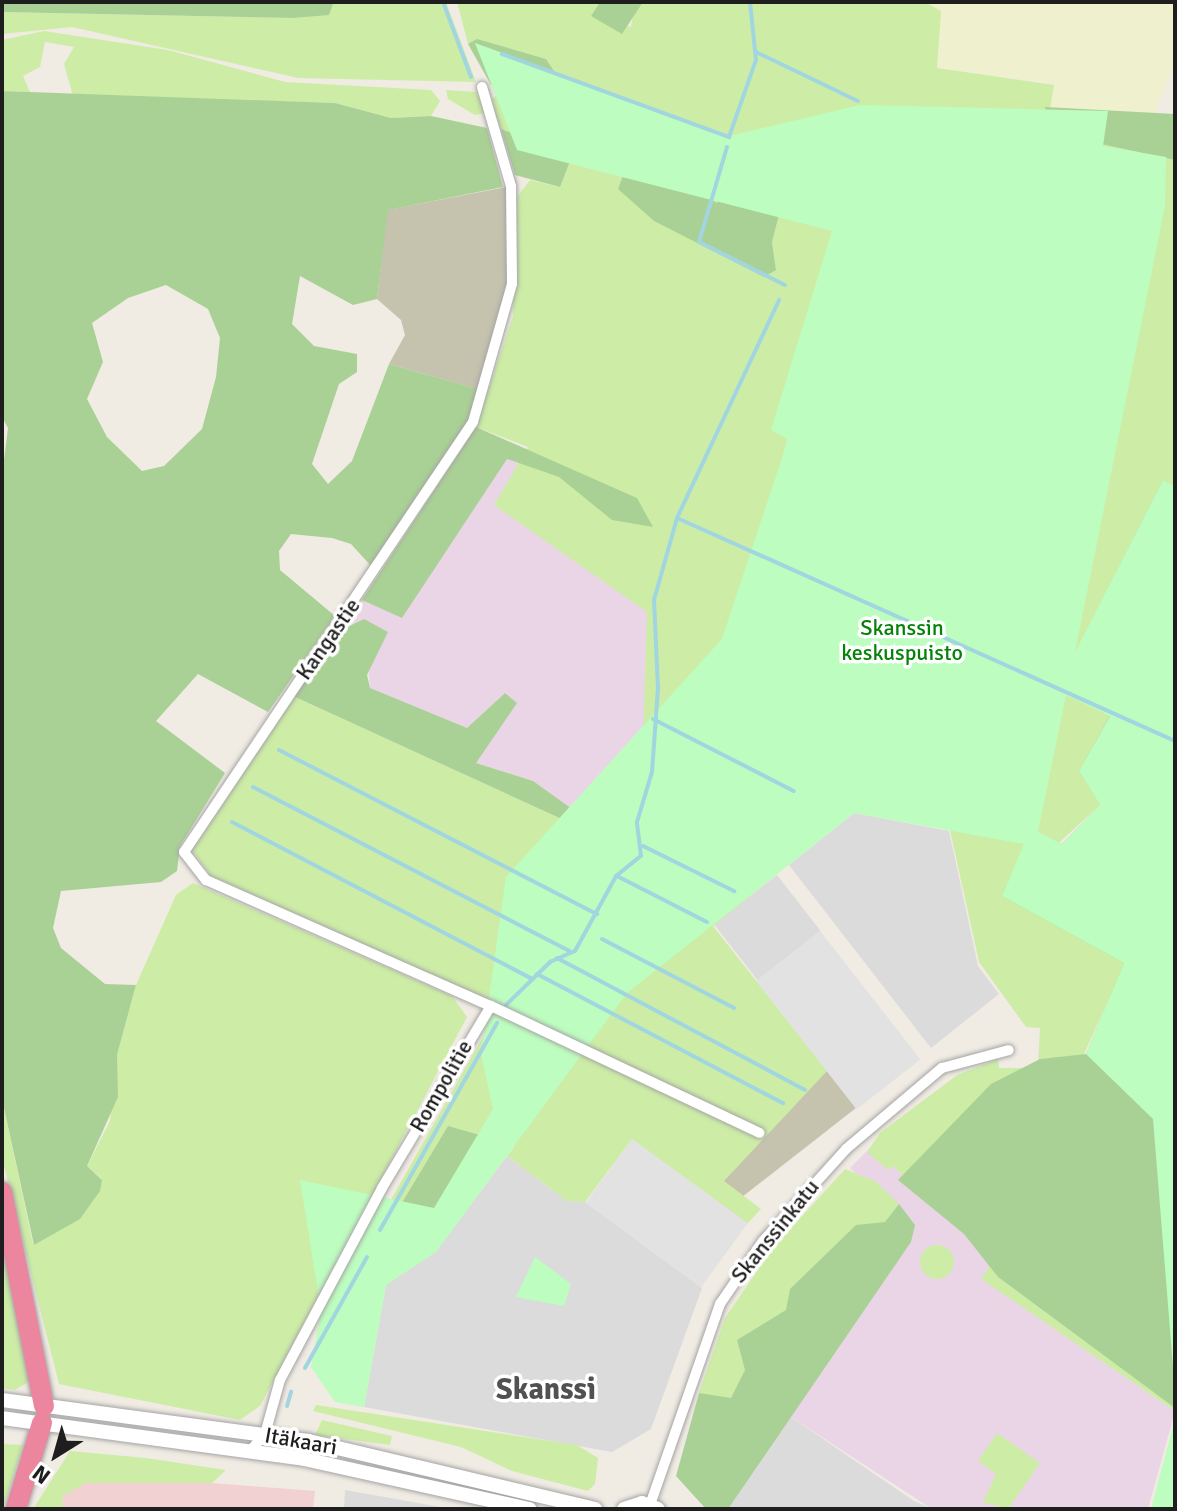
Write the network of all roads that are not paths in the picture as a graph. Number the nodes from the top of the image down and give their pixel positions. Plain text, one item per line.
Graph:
1 (482, 87) dead end
2 (491, 1006) junction
3 (1009, 1050) dead end
4 (760, 1133) dead end
5 (2, 1192) edge
6 (2, 1400) edge
7 (43, 1414) junction
8 (2, 1418) edge
9 (265, 1434) junction
10 (251, 1450) junction
11 (275, 1454) junction
12 (654, 1507) edge
13 (16, 1509) edge
14 (530, 1509) edge
15 (595, 1509) edge
16 (624, 1509) edge

1 - 2 street, Kangastie
2 - 4 street
2 - 9 street, Rompolitie
3 - 12 street, Skanssinkatu
5 - 7 highway
6 - 7 street, Itäkaari
7 - 8 street, Itäkaari
7 - 9 street, Itäkaari
7 - 10 street, Itäkaari
7 - 13 highway
9 - 10 street
9 - 11 street
9 - 15 street, Itäkaari
10 - 11 street, Itäkaari
11 - 14 street, Itäkaari
12 - 16 street

